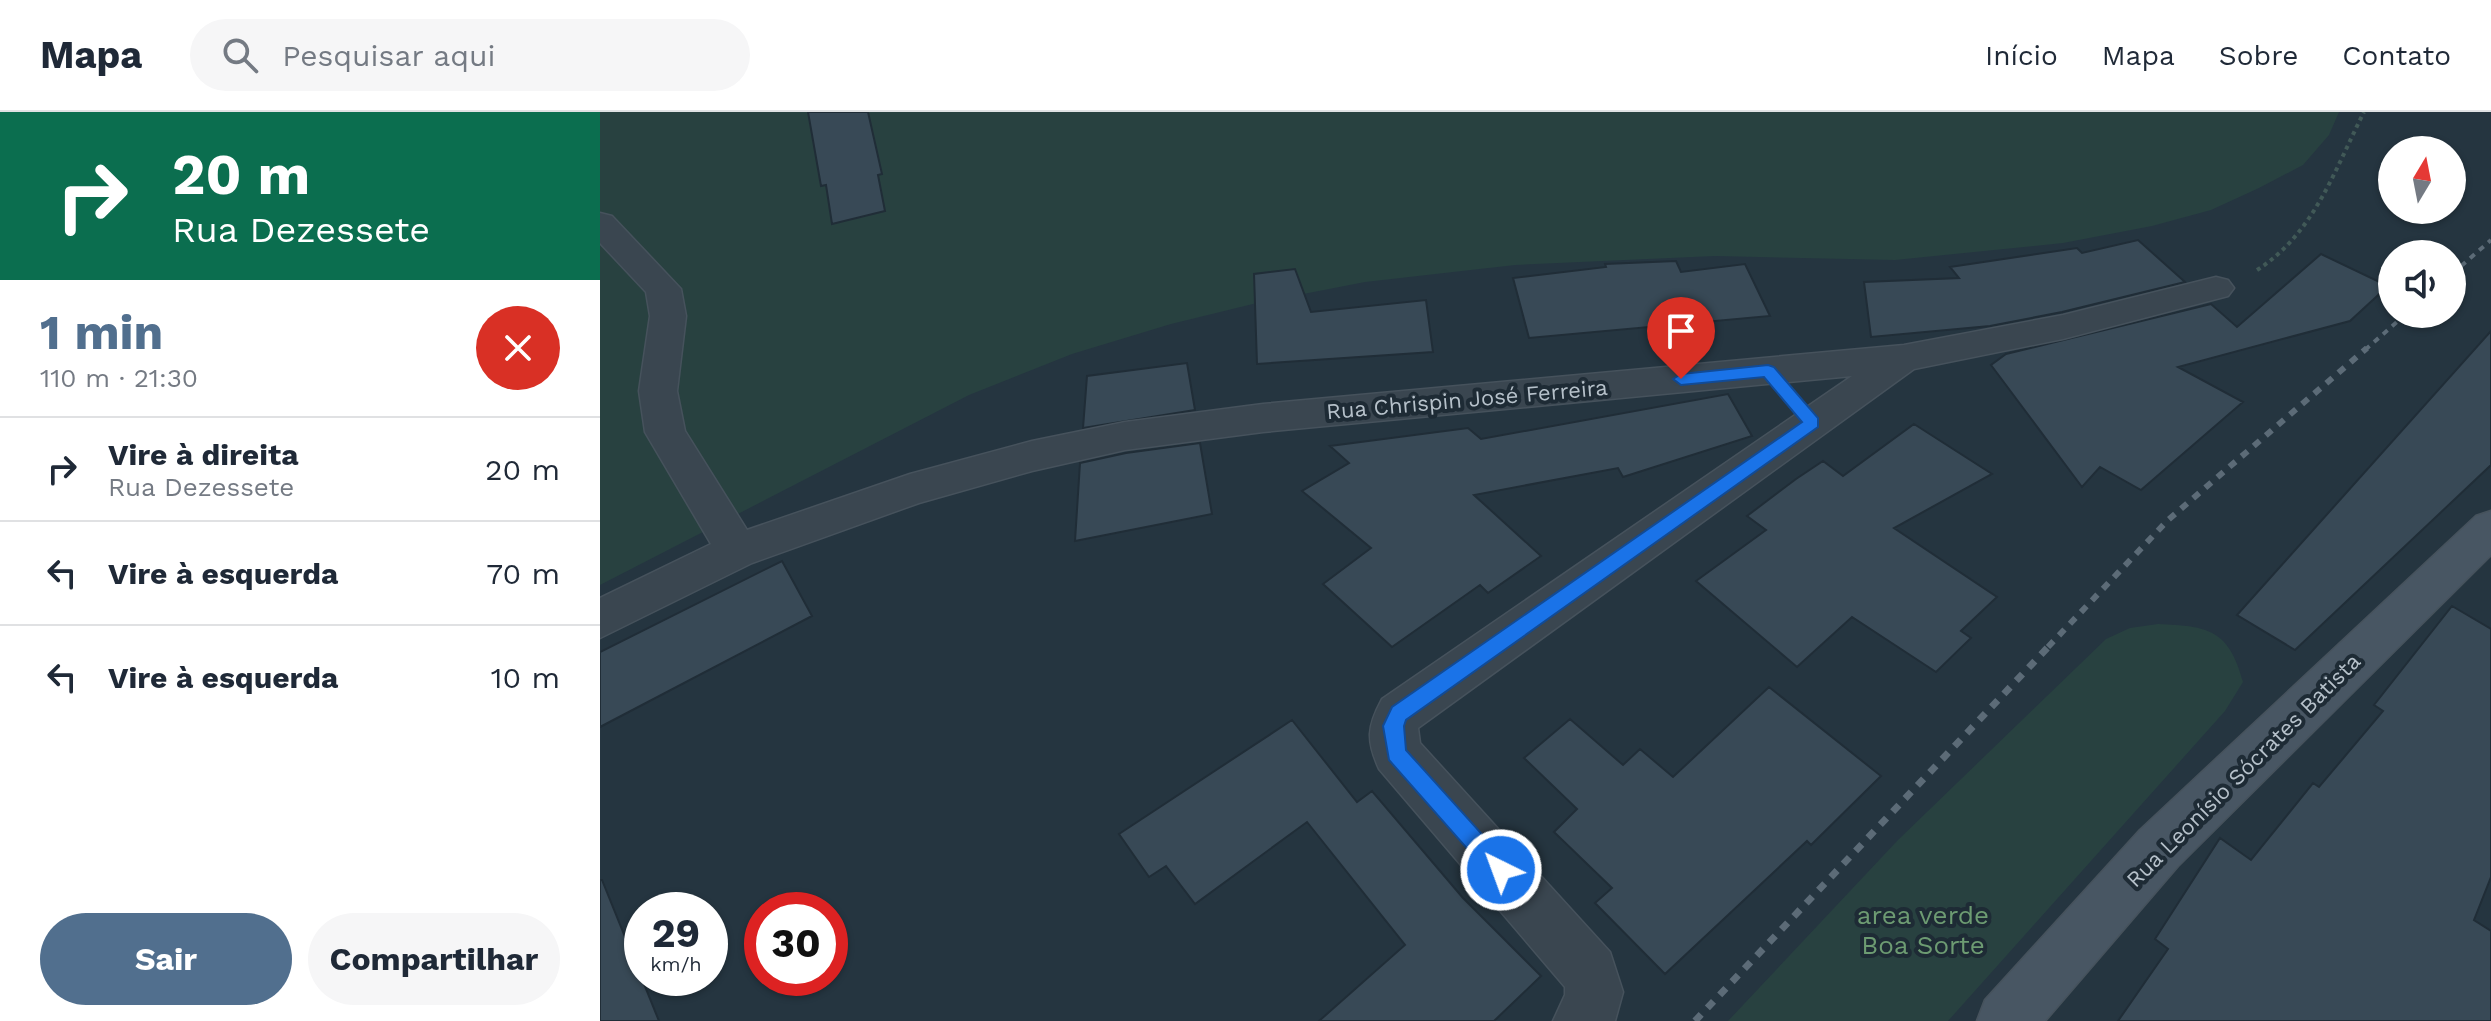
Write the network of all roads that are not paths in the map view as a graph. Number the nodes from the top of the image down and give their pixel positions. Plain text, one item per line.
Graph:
1 (600, 223) edge
2 (2216, 288) road end
3 (1904, 358) junction
4 (1768, 371) junction
5 (1813, 423) junction
6 (2491, 528) edge
7 (737, 551) junction
8 (600, 619) edge
9 (1582, 1021) edge
10 (2006, 1021) edge

1 - 7 street
2 - 3 street, Rua Chrispin José Ferreira
3 - 4 street, Rua Chrispin José Ferreira
3 - 5 street
4 - 5 street
4 - 7 street, Rua Chrispin José Ferreira
5 - 9 street
6 - 10 street, Rua Leonísio Sócrates Batista
7 - 8 street, Rua Chrispin José Ferreira

